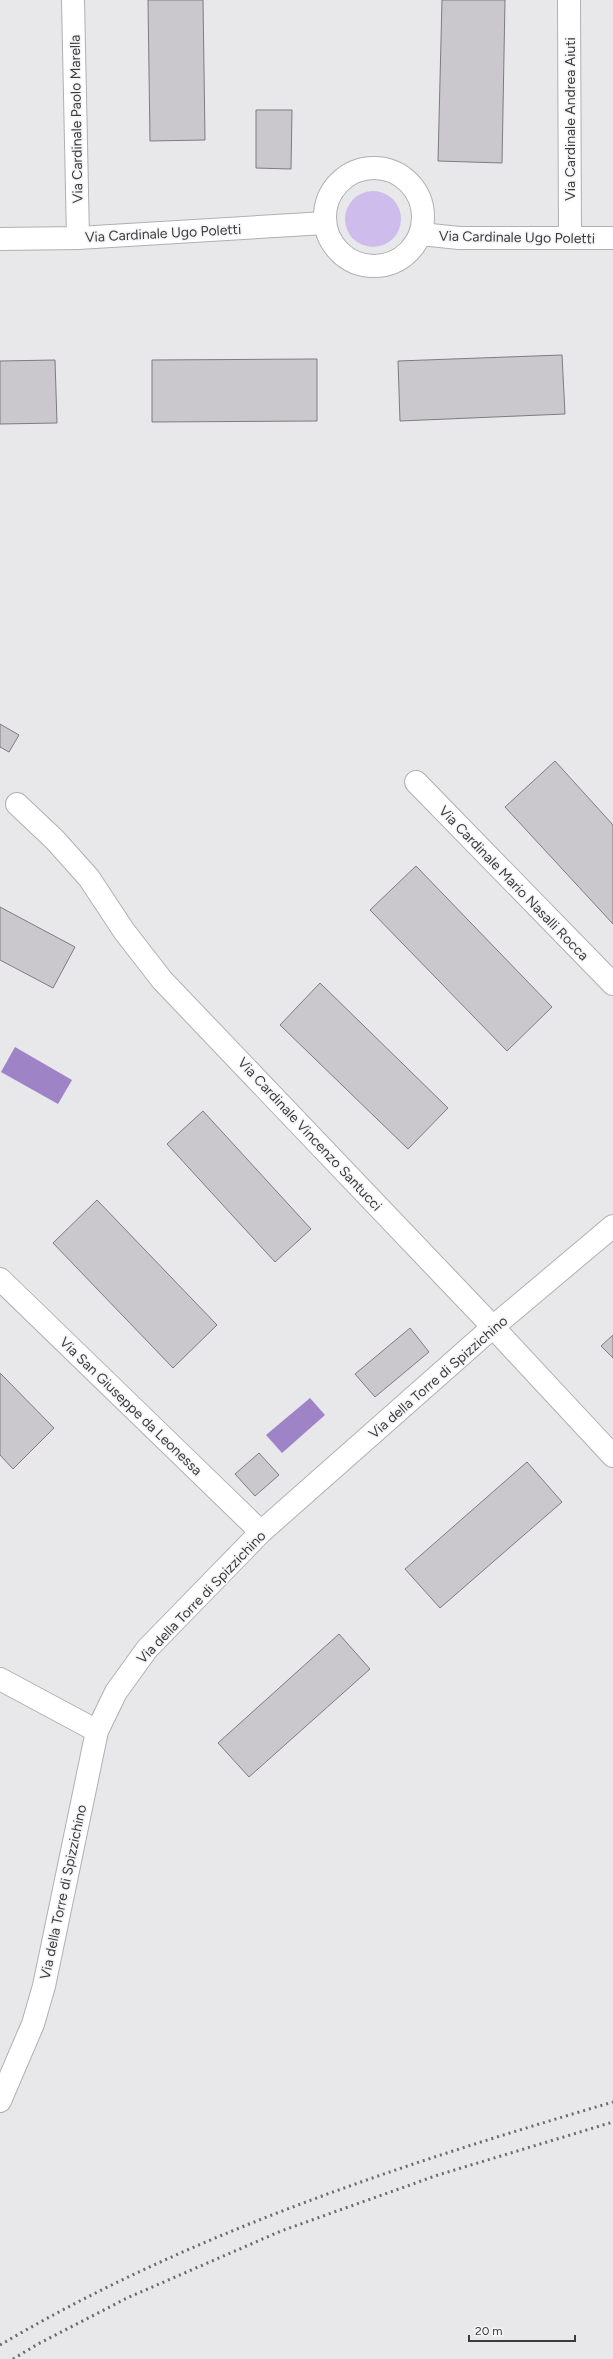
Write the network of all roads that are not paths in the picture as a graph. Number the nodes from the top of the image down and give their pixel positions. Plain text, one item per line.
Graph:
1 (73, 0) edge
2 (570, 0) edge
3 (325, 223) junction
4 (421, 234) junction
5 (78, 238) junction
6 (570, 238) junction
7 (613, 238) edge
8 (0, 239) edge
9 (416, 782) dead end
10 (17, 804) dead end
11 (613, 984) edge
12 (613, 1226) edge
13 (0, 1279) edge
14 (493, 1328) junction
15 (613, 1456) edge
16 (261, 1532) junction
17 (0, 1679) edge
18 (97, 1731) junction
19 (0, 2101) edge

1 - 5 street, Via Cardinale Paolo Marella
2 - 6 street, Via Cardinale Andrea Aiuti
3 - 4 street, Via Cardinale Ugo Poletti
3 - 4 street, Via Cardinale Ugo Poletti
3 - 5 street, Via Cardinale Ugo Poletti
4 - 6 street, Via Cardinale Ugo Poletti
5 - 8 street, Via Cardinale Ugo Poletti
6 - 7 street, Via Cardinale Ugo Poletti
9 - 11 street, Via Cardinale Mario Nasalli Rocca
10 - 14 street, Via Cardinale Vincenzo Santucci
12 - 14 street, Via della Torre di Spizzichino
13 - 16 street, Via San Giuseppe da Leonessa
14 - 15 street, Via Cardinale Vincenzo Santucci
14 - 16 street, Via della Torre di Spizzichino
16 - 18 street, Via della Torre di Spizzichino
17 - 18 street
18 - 19 street, Via della Torre di Spizzichino

